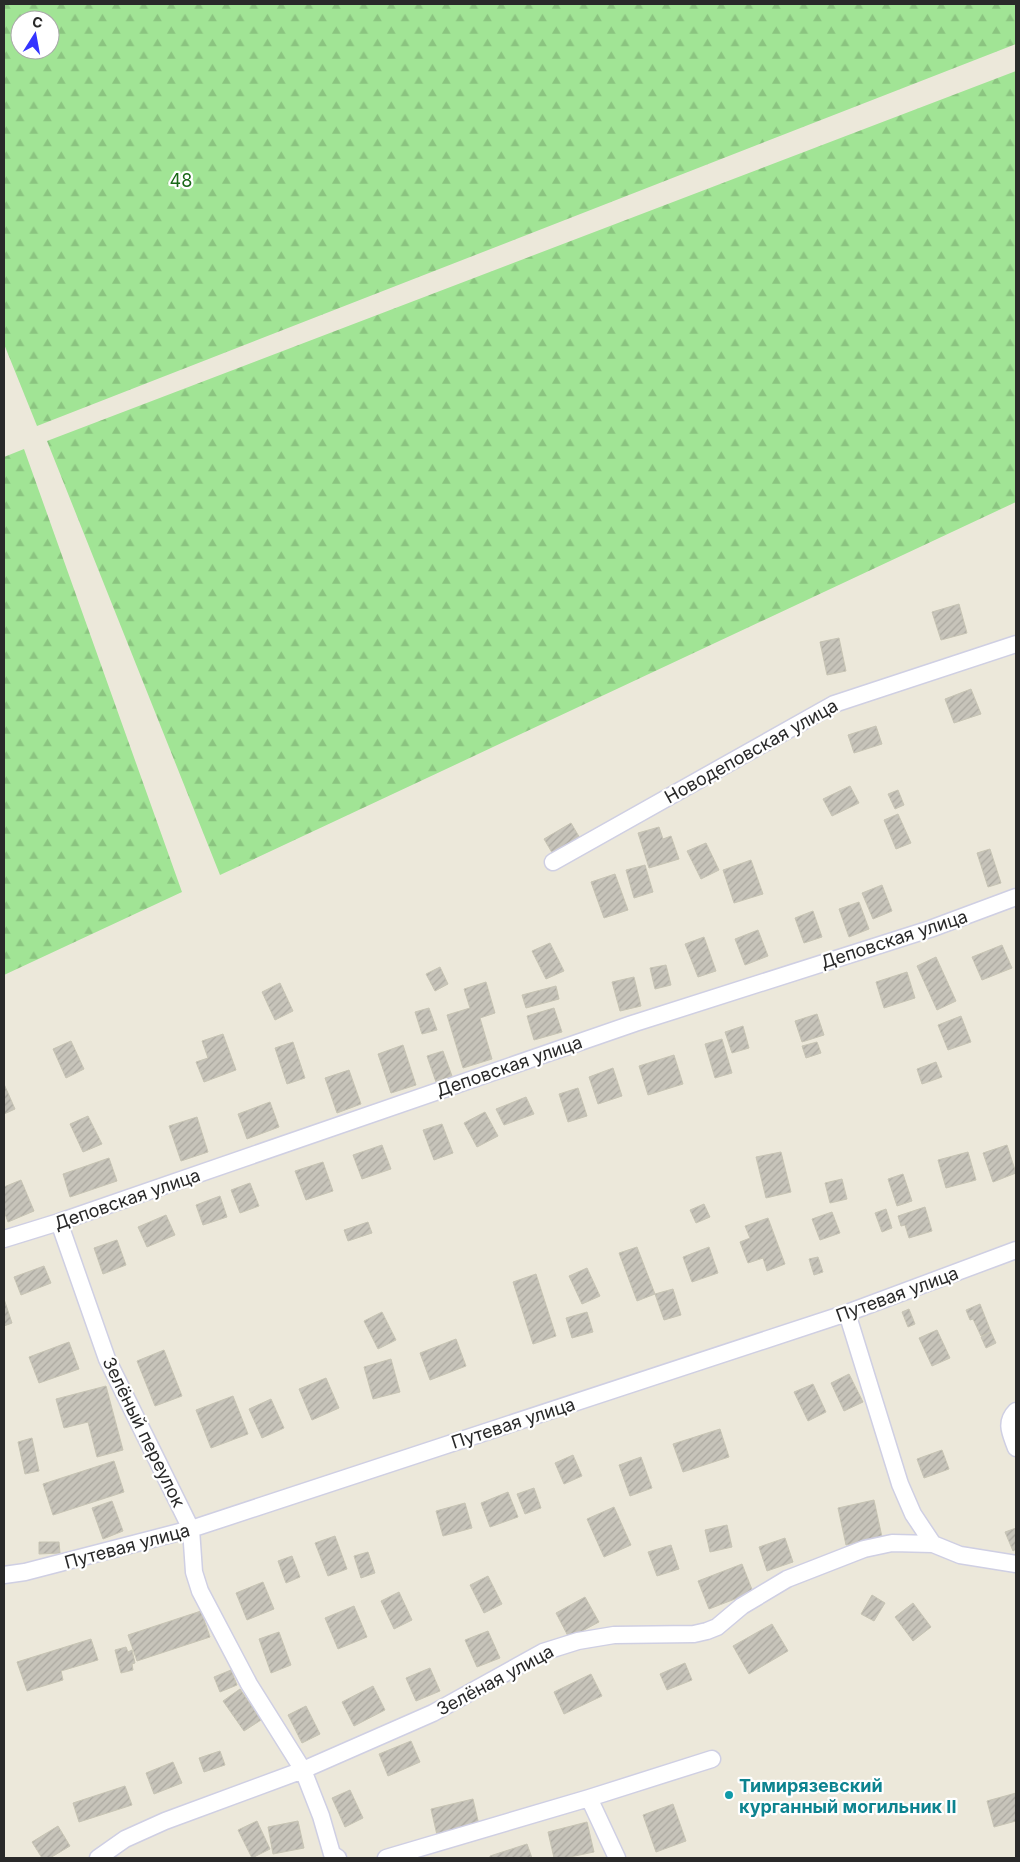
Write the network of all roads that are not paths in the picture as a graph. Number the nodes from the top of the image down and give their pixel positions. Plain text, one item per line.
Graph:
1 (1016, 644) edge
2 (553, 862) dead end
3 (1016, 897) edge
4 (59, 1222) junction
5 (4, 1239) edge
6 (1016, 1250) edge
7 (847, 1313) junction
8 (1016, 1410) edge
9 (1016, 1448) edge
10 (191, 1530) junction
11 (933, 1544) junction
12 (1016, 1564) edge
13 (4, 1575) edge
14 (712, 1759) dead end
15 (303, 1770) junction
16 (588, 1798) junction
17 (335, 1856) edge
18 (98, 1858) edge
19 (386, 1858) edge
20 (617, 1858) edge

1 - 2 street, Новодеповская улица
3 - 4 street, Деповская улица
4 - 5 street, Деповская улица
4 - 10 street, Зелёный переулок
6 - 7 street, Путевая улица
7 - 10 street, Путевая улица
7 - 11 street
8 - 9 street
10 - 13 street, Путевая улица
10 - 15 street, Зелёный переулок
11 - 12 street, Зелёная улица
11 - 15 street, Зелёная улица
14 - 16 street
15 - 17 street, Зелёный переулок
15 - 18 street, Зелёная улица
16 - 19 street
16 - 20 street

